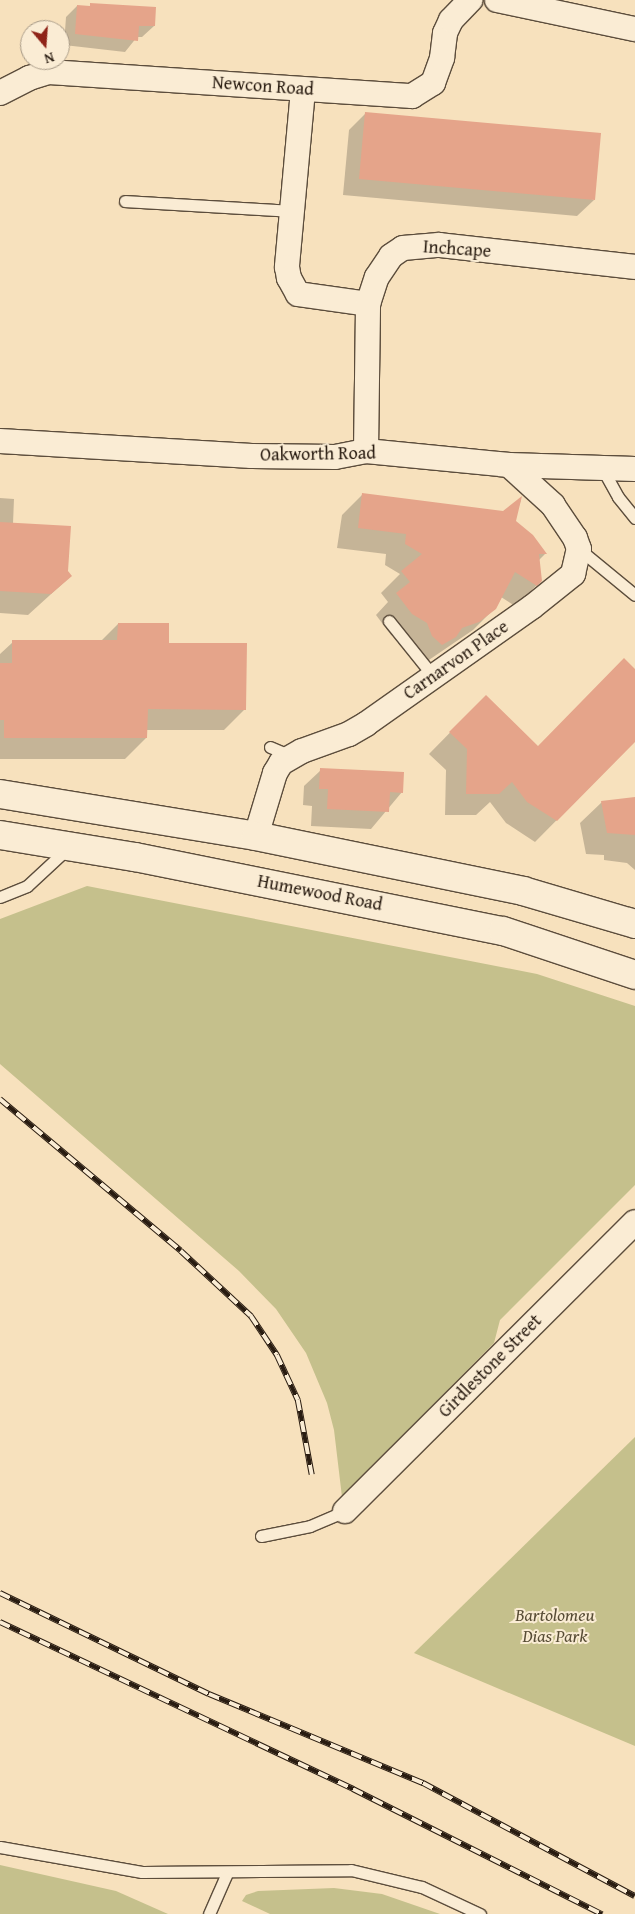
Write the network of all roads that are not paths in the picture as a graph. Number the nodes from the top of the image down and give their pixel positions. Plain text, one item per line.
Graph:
1 (470, 0) edge
2 (497, 0) edge
3 (635, 29) edge
4 (303, 90) junction
5 (0, 94) edge
6 (125, 201) dead end
7 (292, 211) junction
8 (635, 267) edge
9 (368, 304) junction
10 (0, 440) edge
11 (366, 451) junction
12 (509, 465) junction
13 (602, 468) junction
14 (635, 469) edge
15 (635, 518) edge
16 (579, 549) junction
17 (635, 595) edge
18 (389, 621) dead end
19 (433, 676) junction
20 (0, 794) edge
21 (0, 835) edge
22 (256, 836) junction
23 (70, 846) junction
24 (0, 897) edge
25 (635, 924) edge
26 (635, 975) edge
27 (635, 1222) edge
28 (345, 1511) joint
29 (260, 1536) dead end
30 (0, 1847) edge
31 (227, 1873) junction
32 (209, 1914) edge
33 (480, 1914) edge

1 - 4 street, Newcon Road
2 - 3 street
4 - 5 street, Newcon Road
4 - 7 street
6 - 7 lane
7 - 9 street
8 - 9 street, Inchcape
9 - 11 street, Inchcape
10 - 11 street, Oakworth Road
11 - 12 street, Oakworth Road
12 - 13 street, Oakworth Road
12 - 16 street
13 - 14 street, Oakworth Road
13 - 15 lane
16 - 17 lane
16 - 19 street, Carnarvon Place
18 - 19 lane
19 - 22 street, Carnarvon Place
20 - 22 main road
21 - 23 main road, Humewood Road
22 - 25 main road
23 - 24 lane
23 - 26 main road, Humewood Road
27 - 28 street, Girdlestone Street
28 - 29 lane
30 - 31 lane
31 - 32 lane
31 - 33 lane

